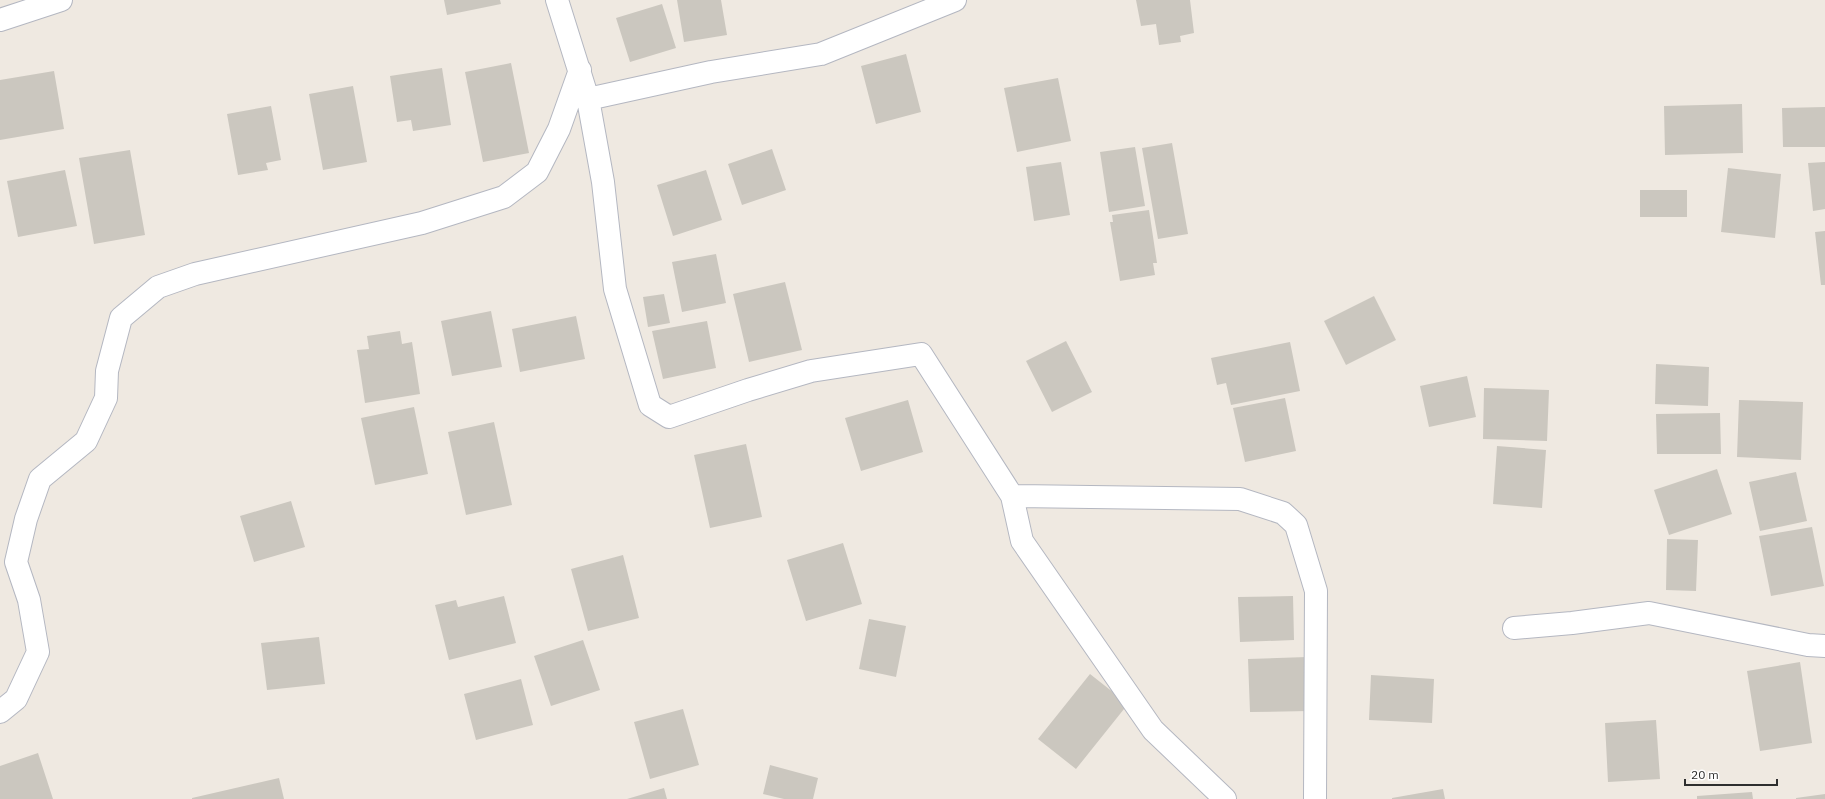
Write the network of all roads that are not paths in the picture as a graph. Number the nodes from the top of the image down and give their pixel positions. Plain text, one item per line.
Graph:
1 (61, 0) edge
2 (557, 0) edge
3 (955, 0) edge
4 (0, 20) edge
5 (580, 70) junction
6 (588, 99) junction
7 (1012, 496) junction
8 (1514, 628) dead end
9 (1825, 646) edge
10 (0, 712) edge
11 (1225, 799) edge
12 (1315, 799) edge

1 - 4 street
2 - 5 street
3 - 6 street
5 - 6 street
5 - 10 street
6 - 7 street
7 - 11 street
7 - 12 street
8 - 9 street

